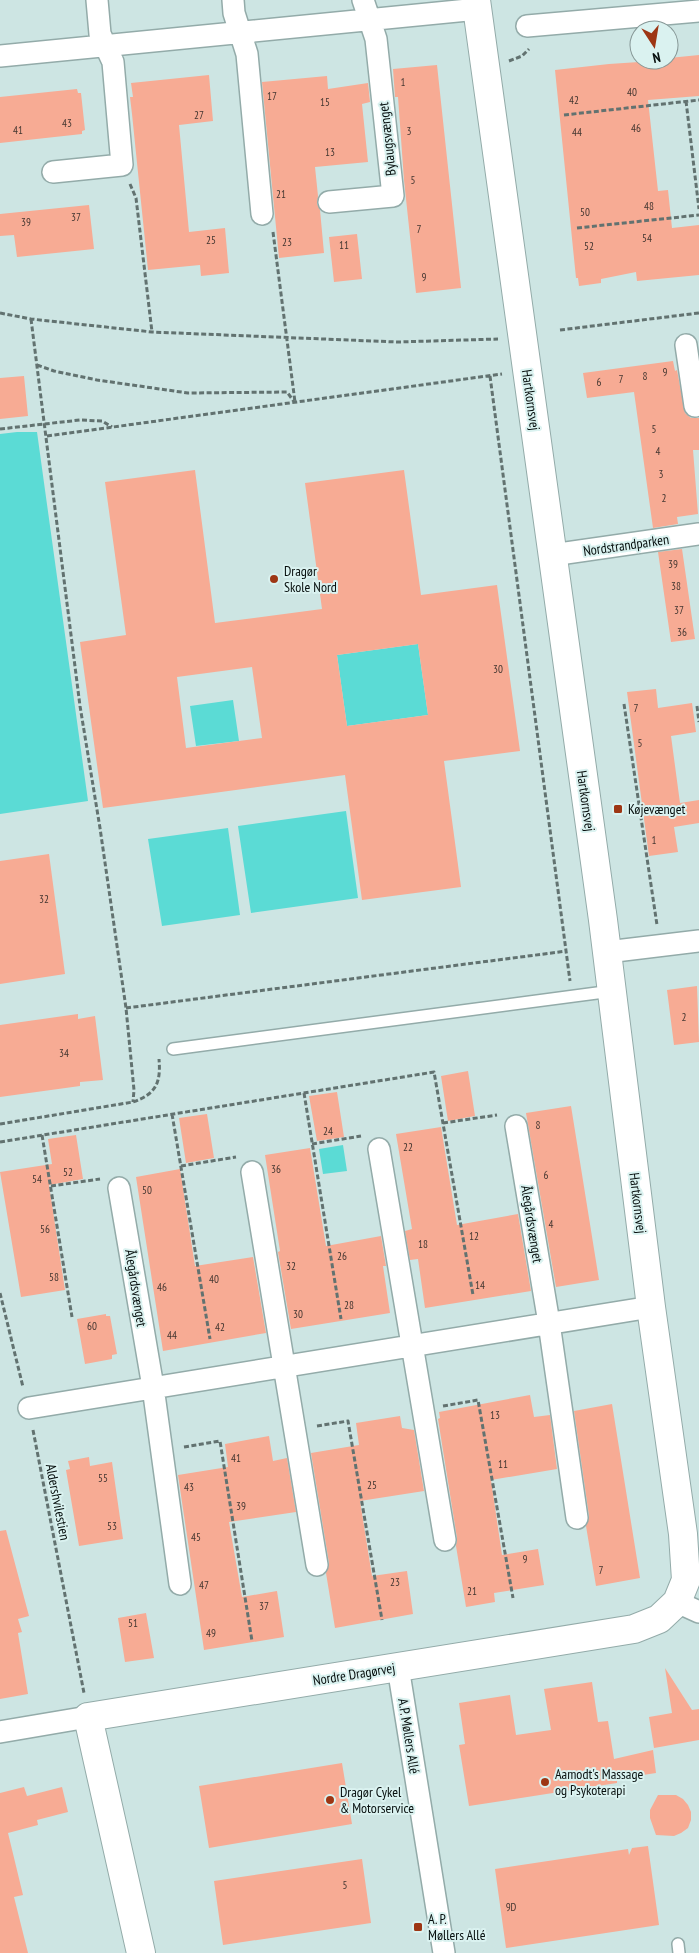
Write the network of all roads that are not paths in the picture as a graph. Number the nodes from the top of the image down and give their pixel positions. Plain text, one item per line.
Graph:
1 (97, 0) edge
2 (233, 0) edge
3 (477, 4) edge
4 (367, 10) edge
5 (699, 11) edge
6 (527, 26) dead end
7 (240, 32) junction
8 (104, 46) junction
9 (0, 56) edge
10 (53, 172) dead end
11 (329, 202) dead end
12 (262, 214) road end
13 (686, 345) dead end
14 (698, 411) edge
15 (699, 534) edge
16 (552, 555) junction
17 (699, 941) edge
18 (607, 952) junction
19 (612, 991) junction
20 (173, 1049) road end
21 (516, 1126) road end
22 (379, 1149) road end
23 (252, 1172) road end
24 (119, 1188) road end
25 (651, 1307) junction
26 (548, 1323) junction
27 (412, 1345) junction
28 (284, 1366) junction
29 (152, 1387) junction
30 (29, 1408) road end
31 (577, 1518) dead end
32 (446, 1540) dead end
33 (316, 1565) dead end
34 (180, 1584) dead end
35 (688, 1607) edge
36 (398, 1667) junction
37 (88, 1717) junction
38 (0, 1732) edge
39 (141, 1953) edge
40 (444, 1953) edge

1 - 8 street
2 - 7 street
3 - 4 street
3 - 16 street, Hartkornsvej
4 - 7 street
4 - 11 street, Bylaugsvænget
5 - 6 street
7 - 8 street
7 - 12 street
8 - 9 street
8 - 10 street
13 - 14 street
15 - 16 street, Nordstrandparken
16 - 18 street, Hartkornsvej
17 - 18 street
18 - 19 street, Hartkornsvej
19 - 20 lane
19 - 25 street, Hartkornsvej
21 - 26 street, Ålegårdsvænget
22 - 27 street
23 - 28 street
24 - 29 street, Ålegårdsvænget
25 - 26 street
25 - 35 street, Hartkornsvej
26 - 27 street
26 - 31 street, Ålegårdsvænget
27 - 28 street
27 - 32 street
28 - 29 street
28 - 33 street
29 - 30 street
29 - 34 street, Ålegårdsvænget
35 - 36 street, Nordre Dragørvej
36 - 37 street, Nordre Dragørvej
36 - 40 street, A.P. Møllers Allé
37 - 38 street, Nordre Dragørvej
37 - 39 street

